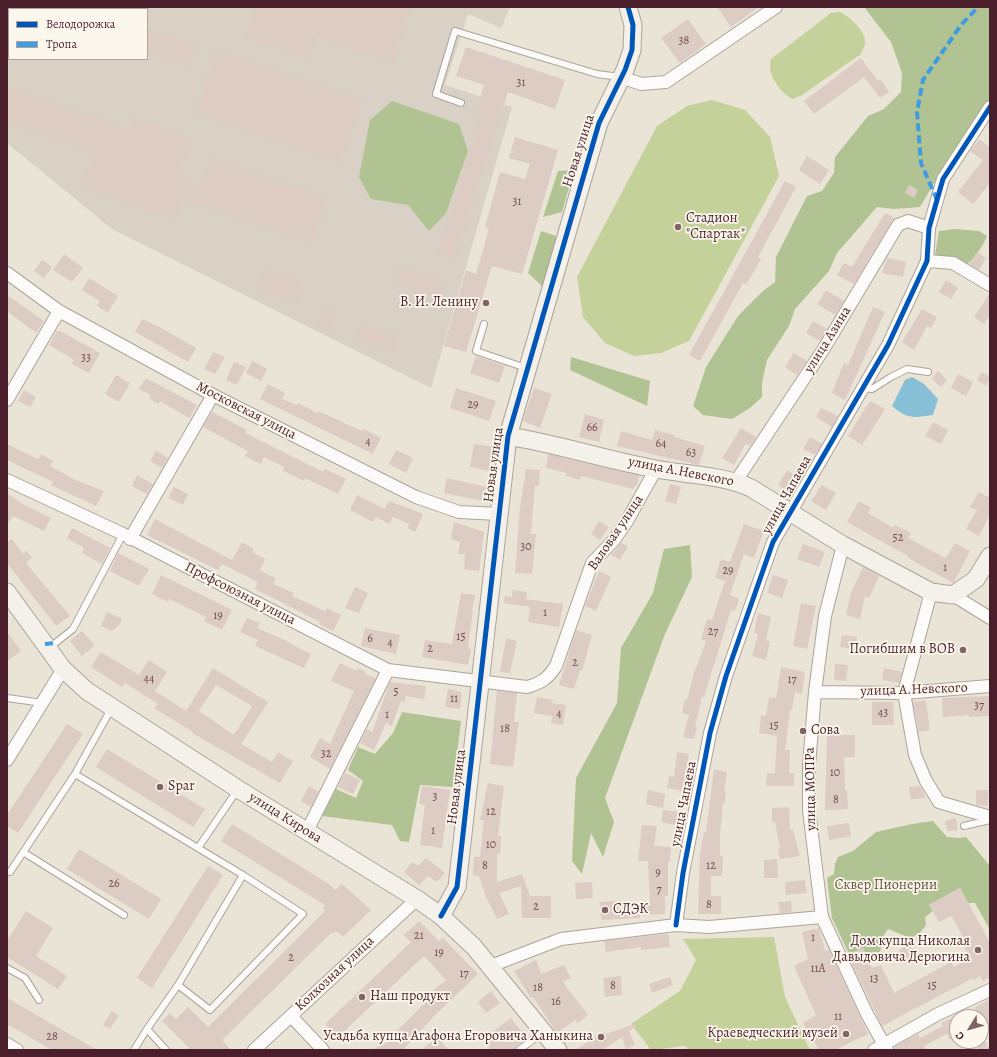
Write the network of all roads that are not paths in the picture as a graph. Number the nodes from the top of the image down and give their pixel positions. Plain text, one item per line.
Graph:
1 (628, 7) edge
2 (776, 7) edge
3 (622, 77) junction
4 (461, 103) dead end
5 (990, 107) edge
6 (929, 228) junction
7 (927, 261) junction
8 (7, 273) edge
9 (990, 285) edge
10 (59, 311) junction
11 (484, 324) dead end
12 (528, 369) junction
13 (928, 372) dead end
14 (863, 388) junction
15 (213, 395) junction
16 (7, 400) edge
17 (508, 436) junction
18 (656, 469) junction
19 (7, 480) edge
20 (736, 481) junction
21 (790, 512) junction
22 (499, 514) junction
23 (127, 536) junction
24 (843, 545) junction
25 (990, 556) edge
26 (7, 592) edge
27 (932, 592) junction
28 (953, 596) junction
29 (990, 618) edge
30 (48, 649) junction
31 (63, 669) junction
32 (388, 670) junction
33 (481, 681) junction
34 (990, 686) edge
35 (815, 692) junction
36 (904, 693) junction
37 (7, 698) edge
38 (42, 703) junction
39 (112, 707) junction
40 (7, 760) edge
41 (75, 774) junction
42 (238, 788) junction
43 (990, 816) edge
44 (990, 820) edge
45 (964, 826) dead end
46 (307, 831) junction
47 (198, 848) junction
48 (23, 852) junction
49 (8, 873) edge
50 (243, 875) junction
51 (416, 899) junction
52 (124, 915) dead end
53 (440, 916) junction
54 (822, 917) junction
55 (676, 924) junction
56 (488, 967) junction
57 (7, 968) edge
58 (178, 985) junction
59 (990, 990) edge
60 (39, 1000) dead end
61 (291, 1016) junction
62 (147, 1029) junction
63 (543, 1032) junction
64 (7, 1044) edge
65 (882, 1048) edge
66 (17, 1050) edge
67 (134, 1050) edge
68 (166, 1050) edge
69 (254, 1050) edge
70 (323, 1050) edge
71 (519, 1050) edge
72 (558, 1050) edge

1 - 3 street, Новая улица
2 - 3 street
3 - 4 lane
3 - 12 street, Новая улица
5 - 6 street, улица Чапаева
6 - 7 street, улица Чапаева
6 - 20 street, улица Азина
7 - 9 street
7 - 14 street, улица Чапаева
8 - 10 street, Московская улица
10 - 15 street, Московская улица
10 - 16 street
11 - 12 lane
12 - 17 street, Новая улица
13 - 14 lane
14 - 21 street, улица Чапаева
15 - 22 street, Московская улица
15 - 23 street
17 - 18 street, улица А.Невского
17 - 22 street, Новая улица
18 - 20 street, улица А.Невского
18 - 33 street, Валовая улица
19 - 23 street, Профсоюзная улица
20 - 21 street, улица А.Невского
21 - 24 street, улица А.Невского
21 - 55 street, улица Чапаева
22 - 33 street, Новая улица
23 - 30 lane
23 - 32 street, Профсоюзная улица
24 - 27 street, улица А.Невского
24 - 35 street, улица МОПРа
25 - 28 street
26 - 30 street, улица Кирова
27 - 28 street, улица А.Невского
27 - 36 street
28 - 29 street, улица А.Невского
30 - 31 street, улица Кирова
31 - 38 street
31 - 39 street, улица Кирова
32 - 33 street, Профсоюзная улица
32 - 46 street
33 - 53 street, Новая улица
34 - 36 street, улица А.Невского
35 - 36 street, улица А.Невского
35 - 54 street, улица МОПРа
36 - 43 street
37 - 38 lane
38 - 40 street
39 - 41 lane
39 - 42 street, улица Кирова
41 - 47 lane
41 - 48 lane
42 - 46 street, улица Кирова
42 - 47 lane
44 - 45 lane
46 - 51 street, улица Кирова
47 - 50 lane
48 - 49 lane
48 - 52 lane
50 - 58 lane
50 - 58 lane
51 - 53 street, улица Кирова
51 - 61 street, Колхозная улица
53 - 56 street, улица Кирова
54 - 55 street
54 - 65 street, улица МОПРа
55 - 56 street
56 - 63 street, улица Кирова
57 - 60 lane
58 - 62 lane
59 - 65 street
61 - 69 street, Колхозная улица
61 - 70 street
62 - 67 lane
62 - 68 lane
63 - 71 lane
63 - 72 street, улица Кирова
64 - 66 street

